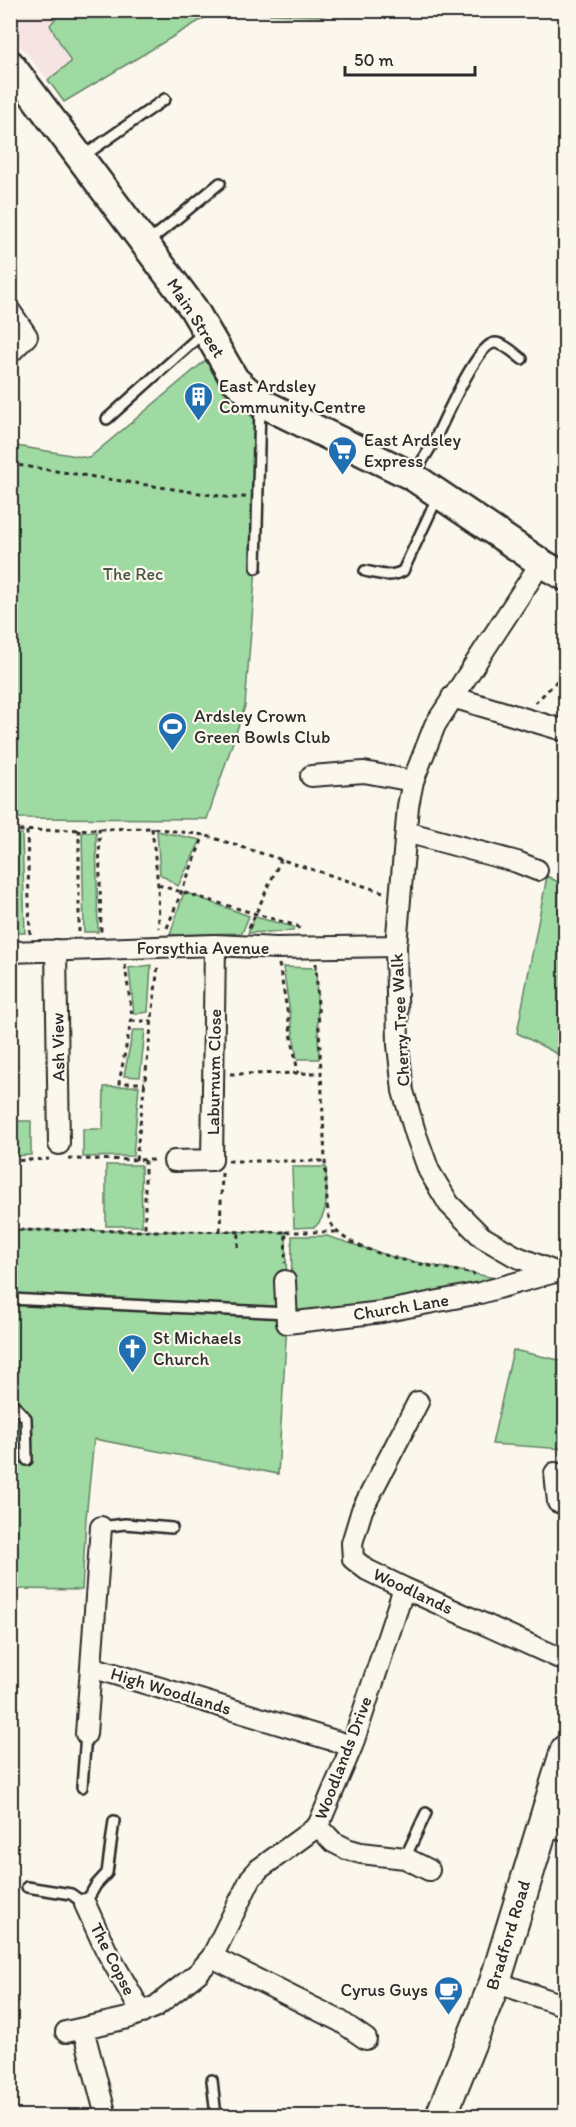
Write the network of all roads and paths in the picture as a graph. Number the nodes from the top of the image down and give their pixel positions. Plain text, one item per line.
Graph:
1 (10, 64) edge
2 (165, 99) dead end
3 (80, 158) junction
4 (220, 183) dead end
5 (145, 244) junction
6 (10, 311) edge
7 (206, 330) junction
8 (10, 353) edge
9 (522, 359) dead end
10 (260, 402) junction
11 (107, 419) dead end
12 (10, 464) edge
13 (412, 477) junction
14 (439, 494) junction
15 (258, 495) junction
16 (541, 563) junction
17 (256, 568) dead end
18 (365, 571) dead end
19 (566, 577) edge
20 (566, 650) edge
21 (452, 697) junction
22 (521, 717) junction
23 (566, 731) edge
24 (310, 776) dead end
25 (413, 781) junction
26 (99, 828) junction
27 (152, 828) junction
28 (79, 829) junction
29 (10, 831) edge
30 (27, 831) junction
31 (406, 832) junction
32 (204, 836) junction
33 (281, 859) junction
34 (537, 870) dead end
35 (158, 885) junction
36 (181, 890) junction
37 (400, 897) junction
38 (256, 913) junction
39 (216, 945) junction
40 (396, 946) junction
41 (160, 947) junction
42 (241, 947) junction
43 (316, 947) junction
44 (101, 948) junction
45 (123, 948) junction
46 (276, 948) junction
47 (79, 949) junction
48 (56, 950) junction
49 (30, 951) junction
50 (10, 952) edge
51 (131, 1021) junction
52 (152, 1021) junction
53 (298, 1073) junction
54 (322, 1073) junction
55 (214, 1074) junction
56 (146, 1083) junction
57 (59, 1144) dead end
58 (136, 1160) junction
59 (145, 1160) junction
60 (218, 1160) junction
61 (10, 1161) edge
62 (174, 1161) joint
63 (326, 1161) junction
64 (10, 1230) edge
65 (145, 1230) junction
66 (220, 1231) junction
67 (239, 1232) junction
68 (286, 1232) junction
69 (337, 1232) junction
70 (238, 1247) dead end
71 (560, 1273) edge
72 (479, 1275) dead end
73 (285, 1281) joint
74 (10, 1299) edge
75 (286, 1313) junction
76 (10, 1401) edge
77 (418, 1402) dead end
78 (27, 1460) dead end
79 (555, 1473) dead end
80 (566, 1504) edge
81 (101, 1527) joint
82 (172, 1528) dead end
83 (404, 1588) junction
84 (566, 1661) edge
85 (91, 1667) junction
86 (86, 1734) joint
87 (352, 1746) junction
88 (566, 1750) edge
89 (82, 1787) dead end
90 (426, 1813) dead end
91 (114, 1821) dead end
92 (318, 1826) junction
93 (553, 1834) edge
94 (405, 1858) junction
95 (429, 1870) dead end
96 (27, 1887) dead end
97 (85, 1904) junction
98 (212, 1957) junction
99 (495, 1982) junction
100 (566, 2006) edge
101 (142, 2013) junction
102 (366, 2040) dead end
103 (212, 2080) dead end
104 (106, 2116) edge
105 (216, 2116) edge
106 (441, 2116) edge

1 - 3 street, Main Street
2 - 3 lane
3 - 5 street, Main Street
4 - 5 lane
5 - 7 street, Main Street
6 - 8 street
7 - 10 street, Main Street
7 - 11 lane
9 - 13 lane
10 - 13 street, Main Street
10 - 15 lane
12 - 15 path
13 - 14 street, Main Street
14 - 16 street, Main Street
14 - 18 lane
15 - 17 lane
16 - 19 street, Main Street
16 - 21 street, Cherry Tree Walk
20 - 22 path
21 - 22 street
21 - 25 street, Cherry Tree Walk
22 - 23 street
24 - 25 street
25 - 31 street, Cherry Tree Walk
26 - 27 path
26 - 28 path
26 - 44 path
27 - 32 path
27 - 35 path
28 - 30 path
28 - 47 path
29 - 30 path
30 - 49 path
31 - 34 street
31 - 37 street, Cherry Tree Walk
32 - 33 path
32 - 36 path
33 - 37 path
33 - 38 path
35 - 36 path
35 - 41 path
36 - 38 path
36 - 41 path
37 - 40 street, Cherry Tree Walk
38 - 42 path
38 - 43 path
39 - 41 street, Forsythia Avenue
39 - 42 street, Forsythia Avenue
39 - 55 street, Laburnum Close
40 - 43 street, Forsythia Avenue
40 - 71 street, Cherry Tree Walk
41 - 45 street, Forsythia Avenue
41 - 52 path
42 - 46 street, Forsythia Avenue
43 - 46 street, Forsythia Avenue
43 - 54 path
44 - 45 street, Forsythia Avenue
44 - 47 street, Forsythia Avenue
45 - 51 path
46 - 53 path
47 - 48 street, Forsythia Avenue
48 - 49 street, Forsythia Avenue
48 - 57 street, Ash View
49 - 50 street, Forsythia Avenue
51 - 52 path
51 - 56 path
52 - 56 path
53 - 54 path
53 - 55 path
54 - 63 path
55 - 60 street, Laburnum Close
56 - 58 path
58 - 59 path
58 - 61 path
59 - 62 path
59 - 65 path
60 - 62 street, Laburnum Close
60 - 63 path
60 - 66 path
63 - 69 path
64 - 65 path
65 - 66 path
66 - 67 path
67 - 68 path
67 - 70 path
68 - 69 path
68 - 73 path
69 - 72 path
71 - 75 street, Church Lane
73 - 75 street
74 - 75 lane
76 - 78 lane
77 - 83 street, Woodlands
79 - 80 street
81 - 82 lane
81 - 85 street, High Woodlands
83 - 84 street, Woodlands
83 - 87 street, Woodlands Drive
85 - 86 street
85 - 87 street, High Woodlands
86 - 89 lane
87 - 92 street, Woodlands Drive
88 - 93 main road, Bradford Road
90 - 94 lane
91 - 97 lane
92 - 94 street
92 - 98 street, Woodlands Drive
93 - 99 main road, Bradford Road
94 - 95 street
96 - 97 lane
97 - 101 street, The Copse
98 - 101 street, Woodlands Drive
98 - 102 street
99 - 100 street
99 - 106 main road, Bradford Road
101 - 104 street, Woodlands Drive
103 - 105 lane

